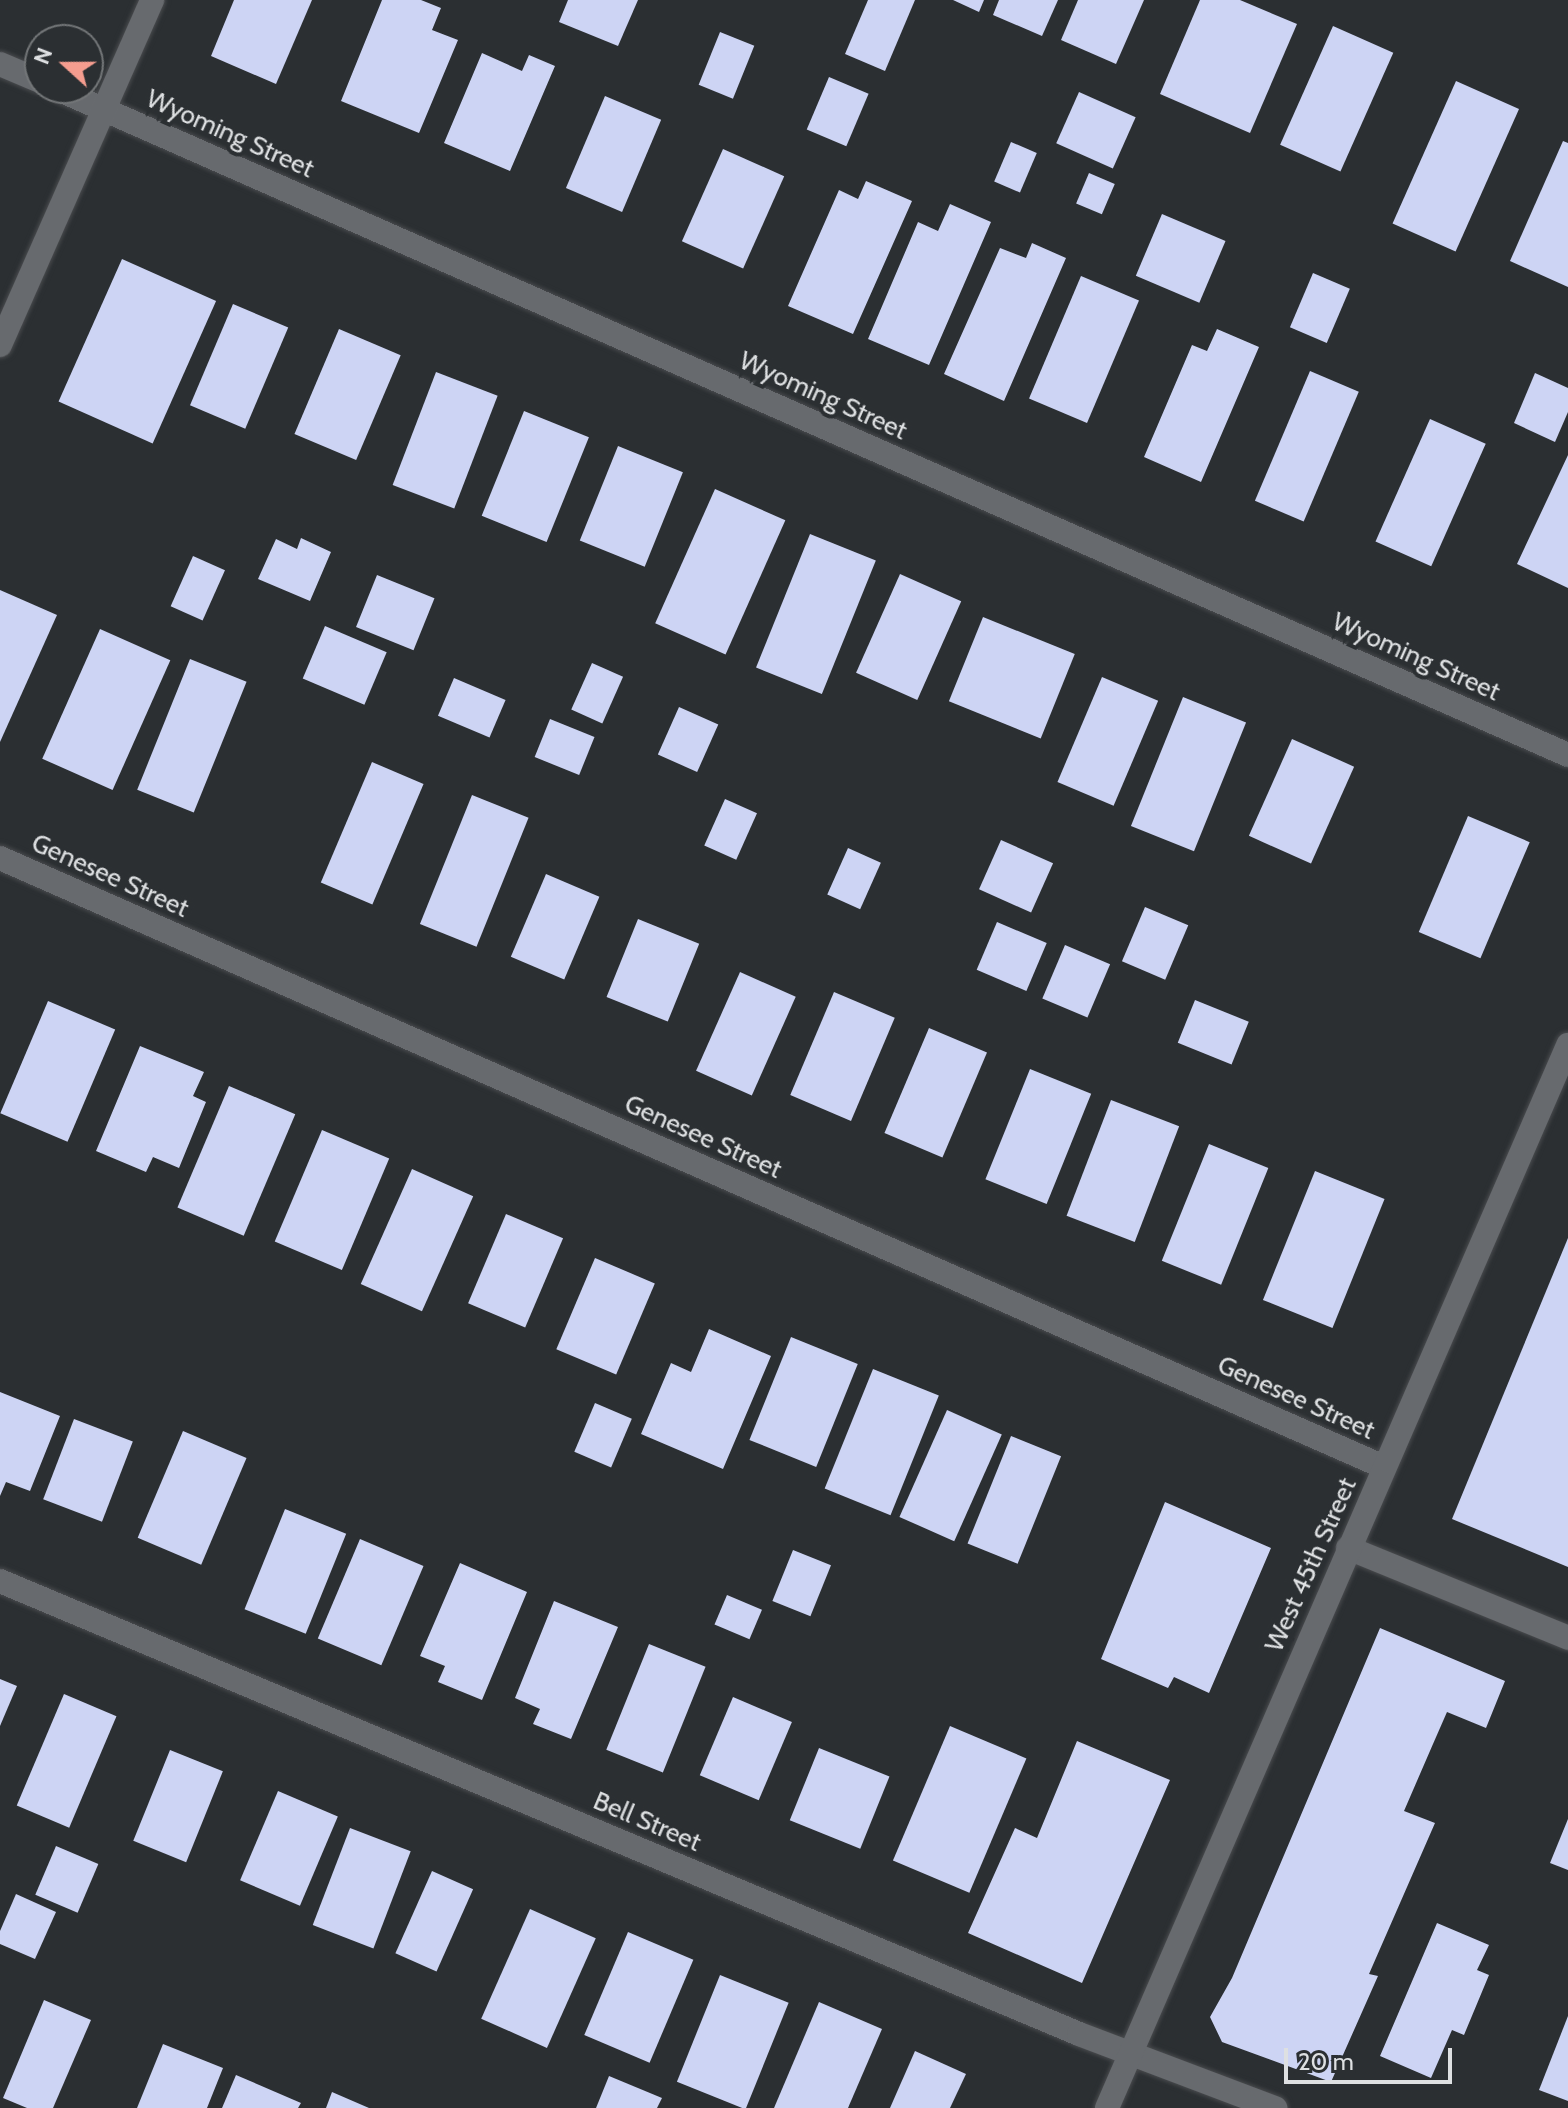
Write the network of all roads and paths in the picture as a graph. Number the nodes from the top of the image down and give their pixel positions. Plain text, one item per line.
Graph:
1 (152, 0) edge
2 (0, 64) edge
3 (24, 74) edge
4 (92, 104) edge
5 (104, 109) junction
6 (0, 345) edge
7 (1568, 755) edge
8 (0, 858) edge
9 (1568, 1045) edge
10 (1384, 1467) junction
11 (1348, 1548) junction
12 (0, 1581) edge
13 (1568, 1638) edge
14 (1130, 2054) junction
15 (1107, 2108) edge
16 (1275, 2108) edge

1 - 5 street
2 - 3 street
4 - 5 street, Wyoming Street
5 - 6 street
5 - 7 street, Wyoming Street
8 - 10 street, Genesee Street
9 - 10 street, West 45th Street
10 - 11 street, West 45th Street
11 - 13 street
11 - 14 street, West 45th Street
12 - 14 street, Bell Street
14 - 15 street, West 45th Street
14 - 16 street, Bell Street

